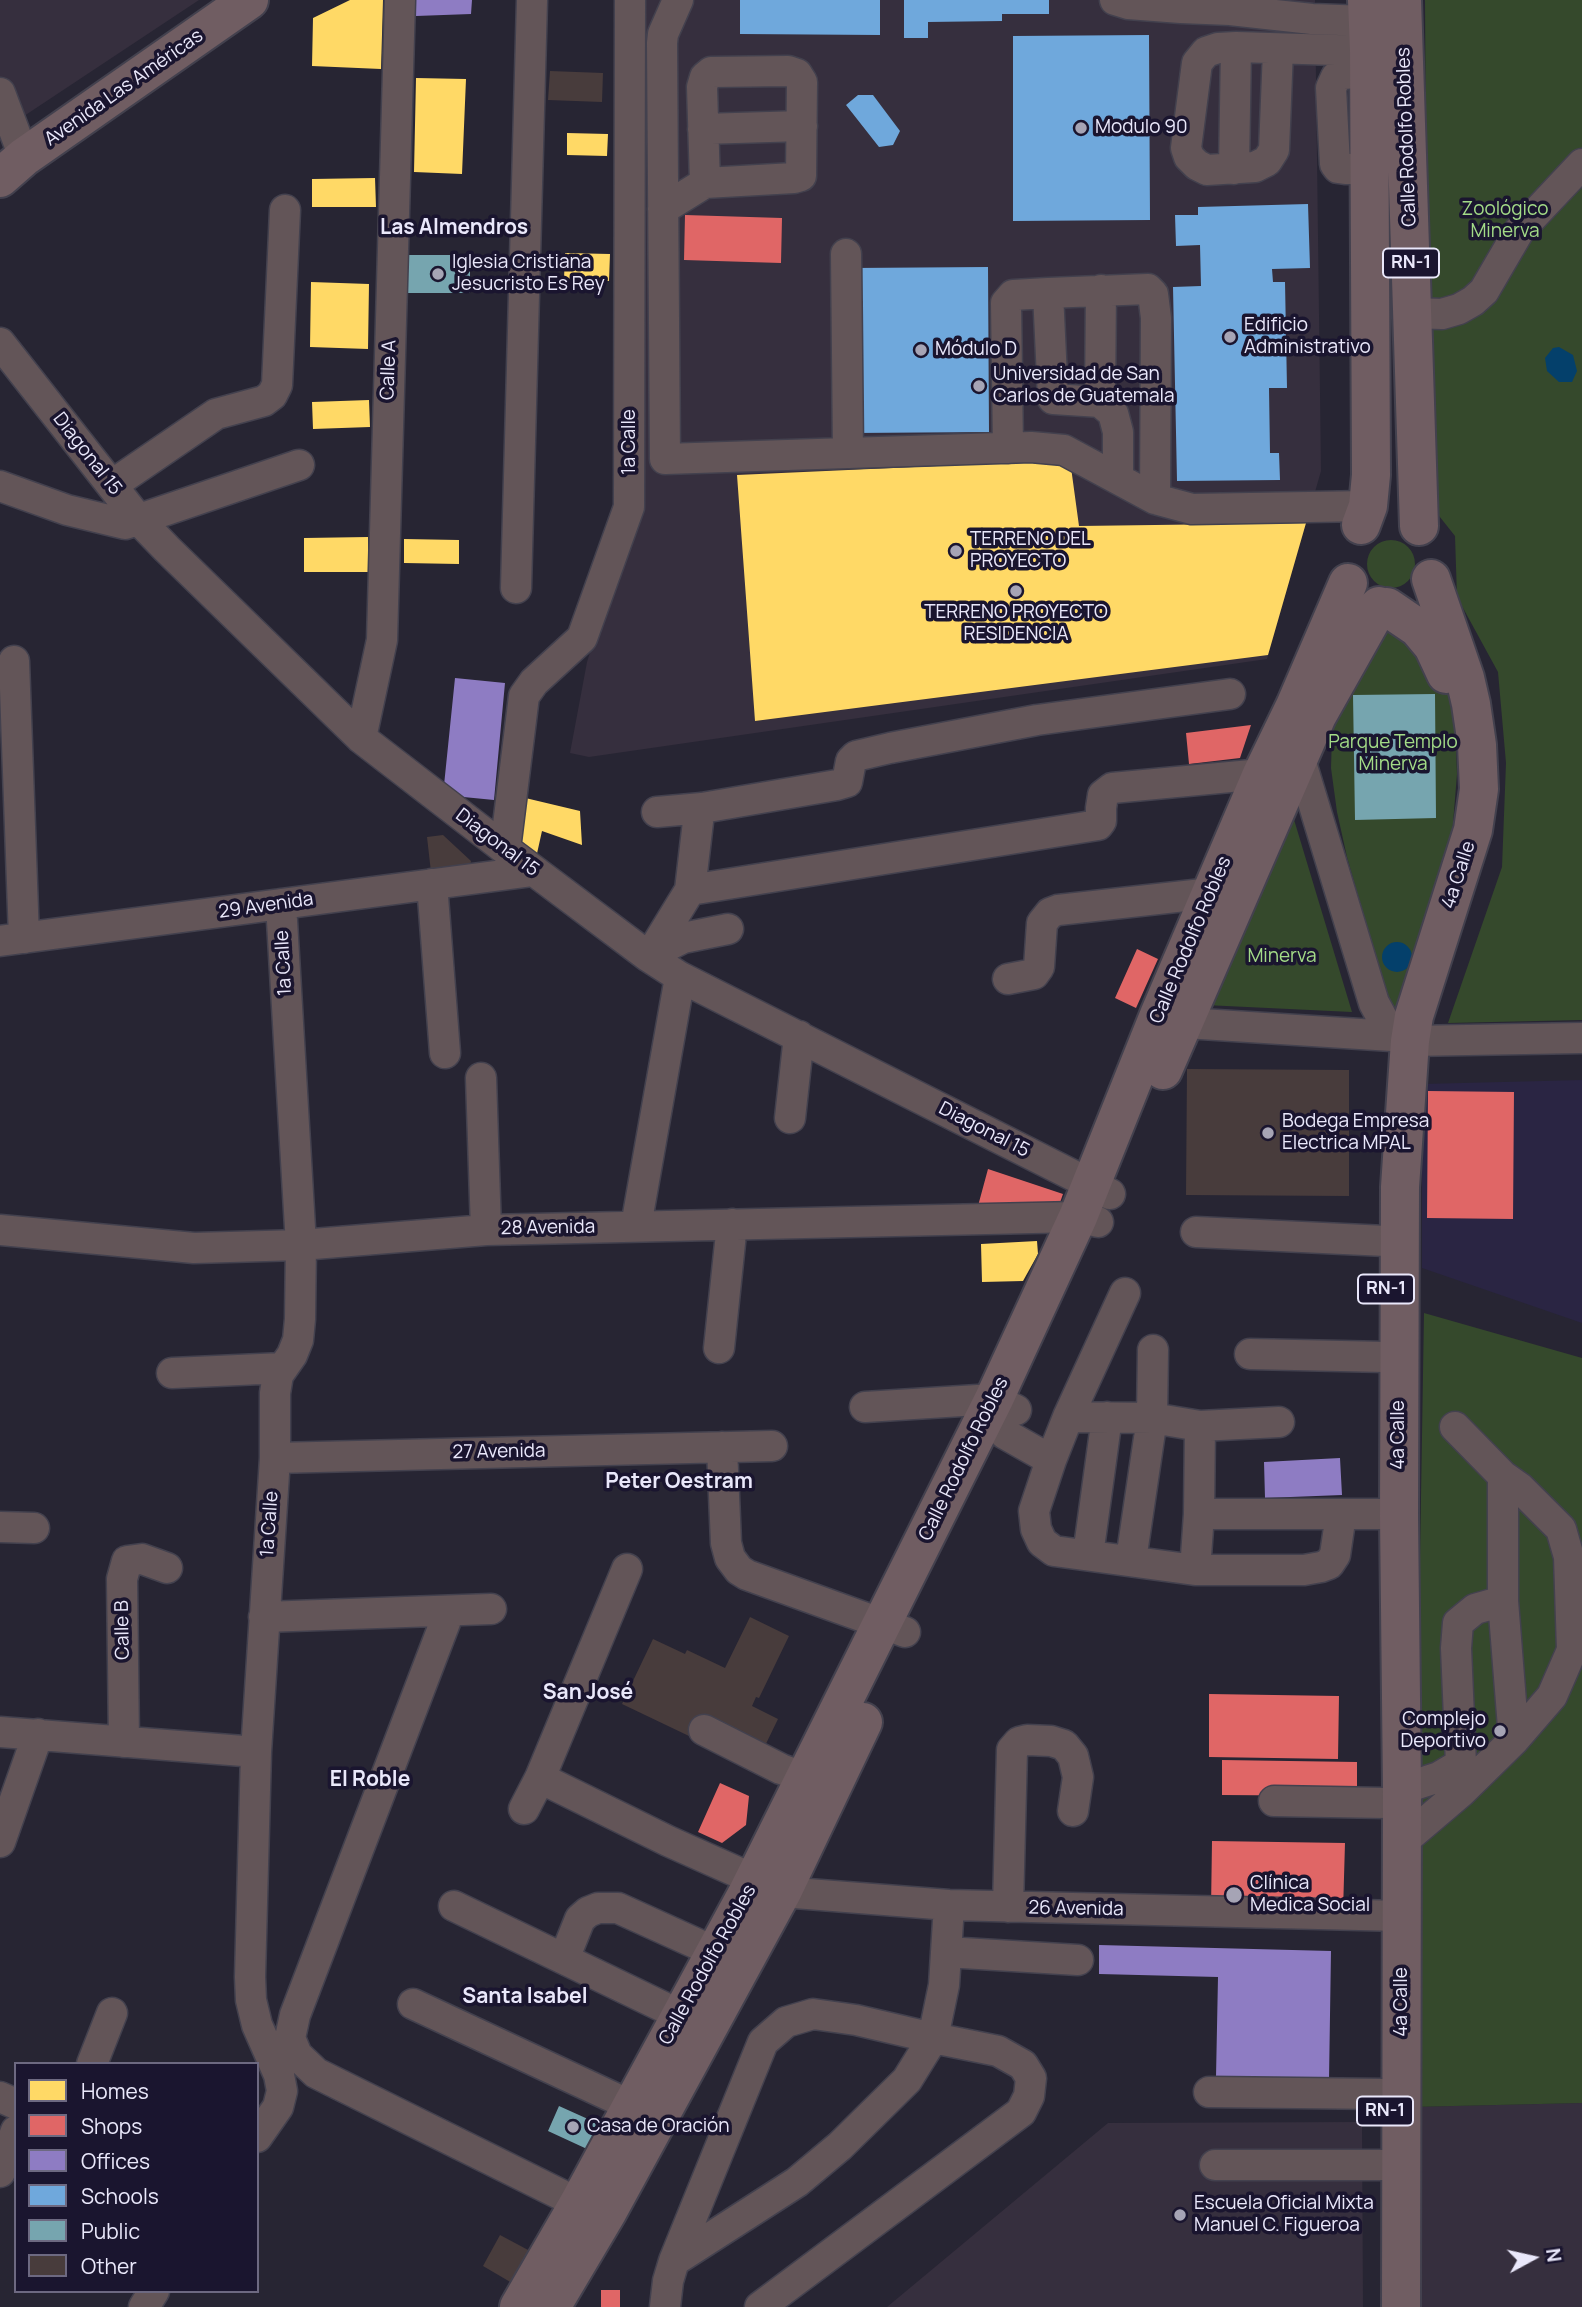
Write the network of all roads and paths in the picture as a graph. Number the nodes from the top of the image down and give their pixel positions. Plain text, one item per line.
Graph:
1 (249, 0) edge
2 (400, 0) edge
3 (532, 0) edge
4 (630, 0) edge
5 (678, 0) edge
6 (1115, 0) edge
7 (1402, 0) edge
8 (1275, 7) edge
9 (1368, 36) edge
10 (1236, 47) junction
11 (1278, 50) junction
12 (0, 93) edge
13 (802, 126) junction
14 (703, 129) junction
15 (1582, 163) edge
16 (12, 167) edge
17 (1234, 169) junction
18 (705, 183) junction
19 (663, 209) junction
20 (285, 210) dead end
21 (846, 254) dead end
22 (1101, 290) junction
23 (1048, 293) junction
24 (1412, 313) junction
25 (0, 343) edge
26 (1008, 399) junction
27 (1053, 399) junction
28 (1100, 402) junction
29 (1009, 448) junction
30 (848, 453) junction
31 (630, 459) junction
32 (665, 459) junction
33 (299, 465) dead end
34 (1118, 478) junction
35 (112, 485) junction
36 (0, 486) edge
37 (1155, 499) junction
38 (1365, 516) junction
39 (138, 519) junction
40 (1419, 526) junction
41 (1431, 579) junction
42 (1348, 583) junction
43 (516, 588) dead end
44 (1383, 607) junction
45 (14, 661) dead end
46 (1230, 694) dead end
47 (361, 738) junction
48 (1299, 756) junction
49 (1262, 774) junction
50 (702, 808) junction
51 (657, 812) dead end
52 (505, 849) junction
53 (533, 871) junction
54 (432, 884) junction
55 (690, 890) junction
56 (1212, 893) junction
57 (281, 904) junction
58 (729, 929) dead end
59 (12, 940) edge
60 (652, 958) junction
61 (680, 976) junction
62 (1008, 978) dead end
63 (1172, 1019) junction
64 (799, 1036) junction
65 (1401, 1038) junction
66 (1582, 1038) edge
67 (445, 1053) dead end
68 (481, 1078) dead end
69 (790, 1118) dead end
70 (1094, 1204) junction
71 (732, 1224) junction
72 (636, 1226) junction
73 (0, 1230) edge
74 (486, 1230) junction
75 (1196, 1232) dead end
76 (1386, 1241) junction
77 (301, 1245) junction
78 (1125, 1293) dead end
79 (719, 1348) dead end
80 (1153, 1350) dead end
81 (1250, 1354) dead end
82 (1386, 1357) junction
83 (283, 1368) junction
84 (172, 1373) dead end
85 (865, 1407) dead end
86 (1005, 1414) junction
87 (1068, 1417) junction
88 (1107, 1417) junction
89 (1152, 1418) junction
90 (1279, 1422) dead end
91 (1200, 1426) junction
92 (1455, 1427) dead end
93 (772, 1446) dead end
94 (722, 1447) junction
95 (275, 1458) junction
96 (1051, 1460) junction
97 (1503, 1476) junction
98 (1199, 1514) junction
99 (1341, 1514) junction
100 (1386, 1514) junction
101 (0, 1527) edge
102 (34, 1528) dead end
103 (1088, 1555) junction
104 (1131, 1560) junction
105 (167, 1568) dead end
106 (627, 1569) dead end
107 (1195, 1570) junction
108 (1503, 1601) junction
109 (491, 1609) dead end
110 (449, 1612) junction
111 (264, 1617) junction
112 (894, 1628) junction
113 (704, 1730) dead end
114 (0, 1731) edge
115 (38, 1734) junction
116 (1514, 1740) junction
117 (124, 1742) junction
118 (256, 1752) junction
119 (1466, 1774) junction
120 (540, 1778) junction
121 (806, 1778) junction
122 (1394, 1796) junction
123 (1274, 1801) dead end
124 (524, 1809) dead end
125 (1073, 1811) dead end
126 (0, 1842) edge
127 (1401, 1843) junction
128 (768, 1886) junction
129 (949, 1905) junction
130 (454, 1906) dead end
131 (1008, 1907) junction
132 (1393, 1915) junction
133 (715, 1952) junction
134 (946, 1952) junction
135 (564, 1959) junction
136 (1078, 1959) dead end
137 (413, 2004) dead end
138 (112, 2013) dead end
139 (680, 2015) junction
140 (933, 2038) junction
141 (93, 2062) edge
142 (1209, 2092) dead end
143 (1384, 2094) junction
144 (645, 2112) junction
145 (259, 2134) edge
146 (14, 2136) edge
147 (1215, 2165) dead end
148 (1385, 2165) junction
149 (0, 2172) edge
150 (592, 2210) junction
151 (674, 2261) junction
152 (519, 2307) edge
153 (551, 2307) edge
154 (665, 2307) edge
155 (760, 2307) edge
156 (1386, 2307) edge
157 (1401, 2307) edge

1 - 16 main road, Avenida Las Américas
2 - 47 street, Calle A
3 - 43 street
4 - 31 street, 1a Calle
5 - 19 street
6 - 8 street
7 - 24 main road, Calle Rodolfo Robles / RN-1
8 - 9 street
9 - 11 street
9 - 38 main road, Calle Rodolfo Robles / RN-1
10 - 11 street
10 - 17 street
10 - 17 street
11 - 17 street
12 - 16 street
13 - 14 street
13 - 14 street
13 - 18 street
14 - 18 street
15 - 24 street
18 - 19 street
19 - 32 street
20 - 35 street
21 - 30 street
22 - 23 street
22 - 28 street
22 - 37 street
23 - 26 street
23 - 27 street
24 - 40 main road, Calle Rodolfo Robles / RN-1
25 - 35 street, Diagonal 15
26 - 27 street
26 - 29 street
27 - 28 street
28 - 34 street
29 - 30 street
29 - 34 street
30 - 32 street
31 - 32 street
31 - 52 street, 1a Calle
33 - 39 street
34 - 37 street
35 - 39 street, Diagonal 15
36 - 39 street
37 - 38 street
38 - 40 main road
38 - 42 main road, RN-1
39 - 47 street, Diagonal 15
40 - 41 main road, RN-1
41 - 44 main road
41 - 65 main road, 4a Calle / RN-1
42 - 44 main road, RN-1
42 - 49 main road, Calle Rodolfo Robles
44 - 48 main road, Calle Rodolfo Robles
44 - 65 main road, 4a Calle / RN-1
45 - 59 street
46 - 50 street
47 - 52 street, Diagonal 15
48 - 63 main road, Calle Rodolfo Robles
48 - 65 street
49 - 55 street
49 - 56 main road, Calle Rodolfo Robles
50 - 51 street
50 - 55 street
52 - 53 street, Diagonal 15
53 - 54 street, 29 Avenida
53 - 60 street, Diagonal 15
54 - 57 street, 29 Avenida
54 - 67 street
55 - 60 street
56 - 62 street
56 - 63 main road, Calle Rodolfo Robles
57 - 59 street, 29 Avenida
57 - 77 street, 1a Calle
58 - 60 street
60 - 61 street, Diagonal 15
61 - 64 street, Diagonal 15
61 - 72 street
63 - 65 street
63 - 70 main road, Calle Rodolfo Robles
64 - 69 street
64 - 70 street, Diagonal 15
65 - 66 street
65 - 76 main road, 4a Calle / RN-1
65 - 122 main road, 4a Calle / RN-1
68 - 74 street
70 - 71 street, 28 Avenida
70 - 86 main road, Calle Rodolfo Robles
71 - 72 street, 28 Avenida
71 - 79 street
72 - 74 street, 28 Avenida
73 - 77 street, 28 Avenida
74 - 77 street, 28 Avenida
75 - 76 street
76 - 82 main road, 4a Calle / RN-1
77 - 83 street, 1a Calle
78 - 87 street
80 - 89 street
81 - 82 street
82 - 100 main road, 4a Calle / RN-1
83 - 84 street
83 - 95 street, 1a Calle
85 - 86 street
86 - 96 street
86 - 112 main road, Calle Rodolfo Robles
87 - 88 street
87 - 96 street
88 - 89 street
88 - 103 street
89 - 91 street
89 - 104 street
90 - 91 street
91 - 98 street
92 - 97 street
93 - 94 street, 27 Avenida
94 - 95 street, 27 Avenida
94 - 112 street
95 - 111 street, 1a Calle
96 - 103 street
97 - 108 street
97 - 116 street
98 - 99 street
98 - 107 street
99 - 100 street
99 - 107 street
100 - 122 main road, 4a Calle / RN-1
101 - 102 street
103 - 104 street
104 - 107 street
105 - 117 street, Calle B
106 - 120 street
108 - 116 street
108 - 119 street
109 - 110 street
110 - 111 street
110 - 150 street
111 - 118 street, 1a Calle
112 - 121 main road, Calle Rodolfo Robles
112 - 128 main road, Calle Rodolfo Robles
113 - 121 street
114 - 115 street
115 - 117 street
115 - 126 street
116 - 119 street
117 - 118 street
118 - 145 street, 1a Calle
119 - 122 street
119 - 127 street
120 - 124 street
120 - 128 street
121 - 128 main road, Calle Rodolfo Robles
122 - 123 street
122 - 127 main road, 4a Calle / RN-1
122 - 132 main road, 4a Calle / RN-1
125 - 131 street
127 - 132 main road, 4a Calle / RN-1
128 - 129 street, 26 Avenida
128 - 133 main road, Calle Rodolfo Robles
128 - 144 main road, Calle Rodolfo Robles
129 - 131 street, 26 Avenida
129 - 134 street
130 - 135 street
131 - 132 street, 26 Avenida
132 - 143 main road, 4a Calle / RN-1
132 - 157 main road, 4a Calle / RN-1
133 - 135 street
133 - 139 main road, Calle Rodolfo Robles
134 - 136 street
134 - 140 street
135 - 139 street
137 - 144 street
138 - 141 street
139 - 144 main road, Calle Rodolfo Robles
140 - 151 street
140 - 151 street
140 - 155 street
142 - 143 street
143 - 148 main road, 4a Calle / RN-1
144 - 150 main road, Calle Rodolfo Robles
146 - 149 street
147 - 148 street
148 - 156 main road, 4a Calle / RN-1
150 - 152 main road, Calle Rodolfo Robles
150 - 153 main road, Calle Rodolfo Robles
151 - 154 street

